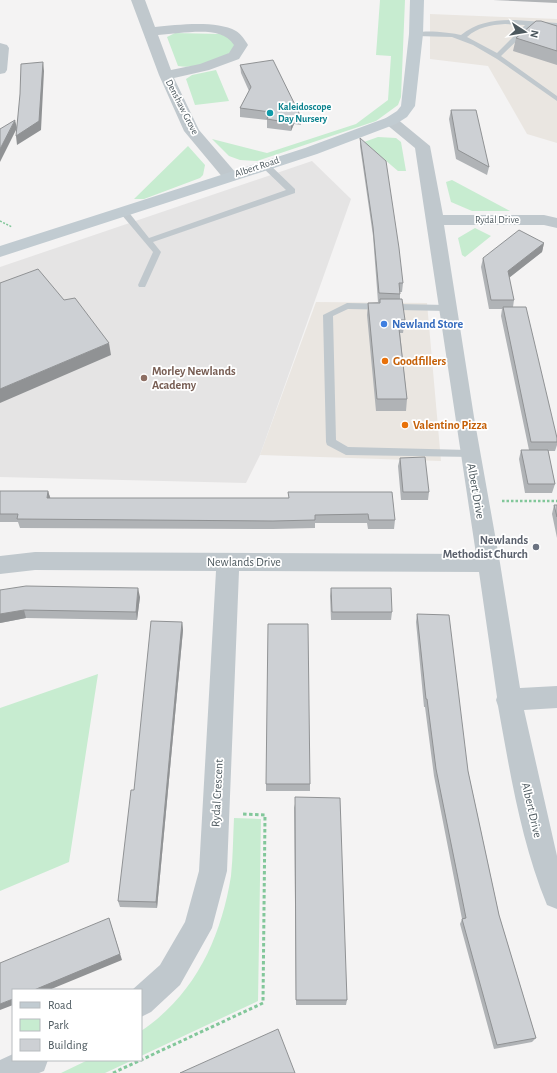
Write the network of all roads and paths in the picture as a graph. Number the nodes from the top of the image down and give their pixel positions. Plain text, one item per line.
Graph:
1 (138, 0) edge
2 (417, 0) edge
3 (530, 24) junction
4 (557, 25) edge
5 (151, 32) junction
6 (416, 34) junction
7 (462, 38) junction
8 (0, 47) edge
9 (497, 56) junction
10 (0, 70) edge
11 (166, 75) junction
12 (557, 99) edge
13 (391, 121) junction
14 (265, 165) junction
15 (230, 176) junction
16 (124, 212) junction
17 (436, 220) junction
18 (557, 223) edge
19 (147, 242) junction
20 (0, 252) edge
21 (142, 285) dead end
22 (447, 308) junction
23 (469, 454) junction
24 (478, 501) junction
25 (557, 501) edge
26 (228, 562) junction
27 (489, 564) junction
28 (0, 565) edge
29 (557, 697) edge
30 (508, 700) junction
31 (216, 814) junction
32 (557, 895) edge
33 (142, 1001) edge
34 (142, 1059) edge
35 (32, 1061) edge
36 (139, 1061) edge
37 (6, 1073) edge
38 (113, 1073) edge

1 - 5 street, Denshaw Grove
2 - 6 street, Albert Road
3 - 4 lane
3 - 7 lane
3 - 9 lane
5 - 11 street, Denshaw Grove
5 - 11 street, Denshaw Grove
6 - 7 lane
6 - 13 street, Albert Road
7 - 9 lane
8 - 10 street
9 - 12 lane
11 - 15 street, Denshaw Grove
13 - 14 street, Albert Road
13 - 17 street, Albert Drive
14 - 15 street, Albert Road
14 - 19 lane
15 - 16 street, Albert Road
16 - 19 lane
16 - 20 street, Albert Road
17 - 18 street, Rydal Drive
17 - 22 street, Albert Drive
19 - 21 lane
22 - 23 street, Albert Drive
22 - 23 lane
23 - 24 street, Albert Drive
24 - 25 path
24 - 27 street, Albert Drive
26 - 27 street, Newlands Drive
26 - 28 street, Newlands Drive
26 - 31 street, Rydal Crescent
27 - 30 street, Albert Drive
29 - 30 street
30 - 32 street, Albert Drive
31 - 33 street, Rydal Crescent
31 - 34 path
35 - 37 street
36 - 38 path

